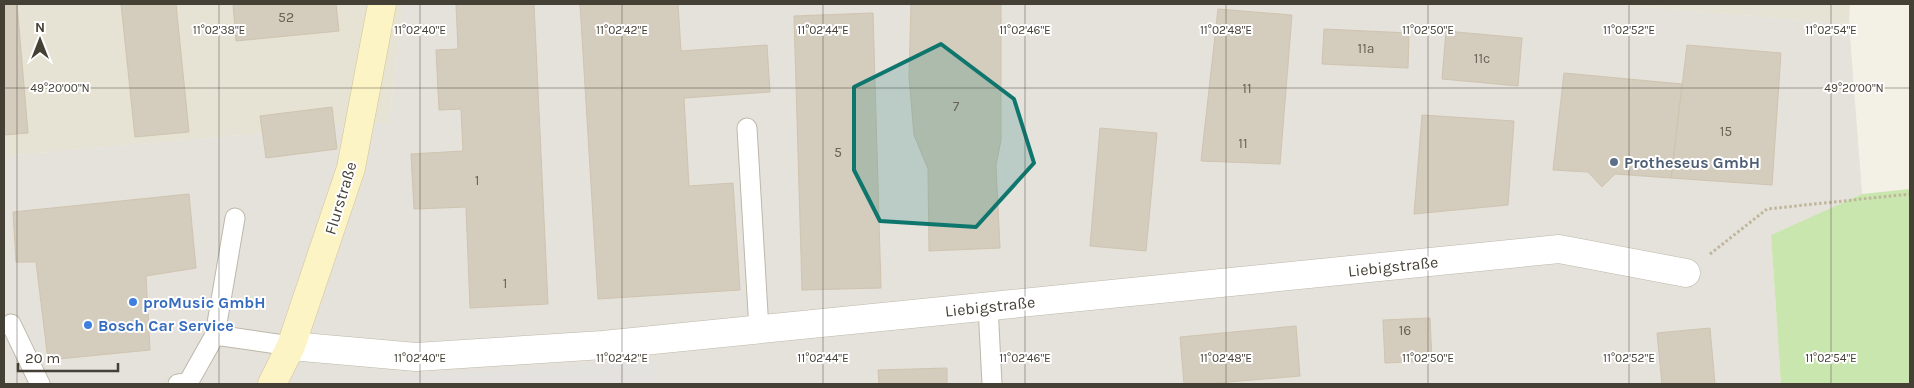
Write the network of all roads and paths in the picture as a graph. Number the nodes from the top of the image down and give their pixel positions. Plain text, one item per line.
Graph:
1 (382, 4) edge
2 (747, 128) dead end
3 (1910, 194) edge
4 (235, 218) dead end
5 (1686, 274) joint
6 (988, 306) junction
7 (11, 324) dead end
8 (759, 330) junction
9 (216, 335) junction
10 (291, 346) junction
11 (40, 384) edge
12 (178, 384) edge
13 (272, 384) edge
14 (992, 384) edge

1 - 10 street, Flurstraße
2 - 8 lane
3 - 5 path
4 - 9 lane
5 - 6 street, Liebigstraße
6 - 8 street, Liebigstraße
6 - 14 lane
7 - 11 lane
8 - 10 street, Liebigstraße
9 - 10 lane
9 - 12 lane
10 - 13 street, Flurstraße

